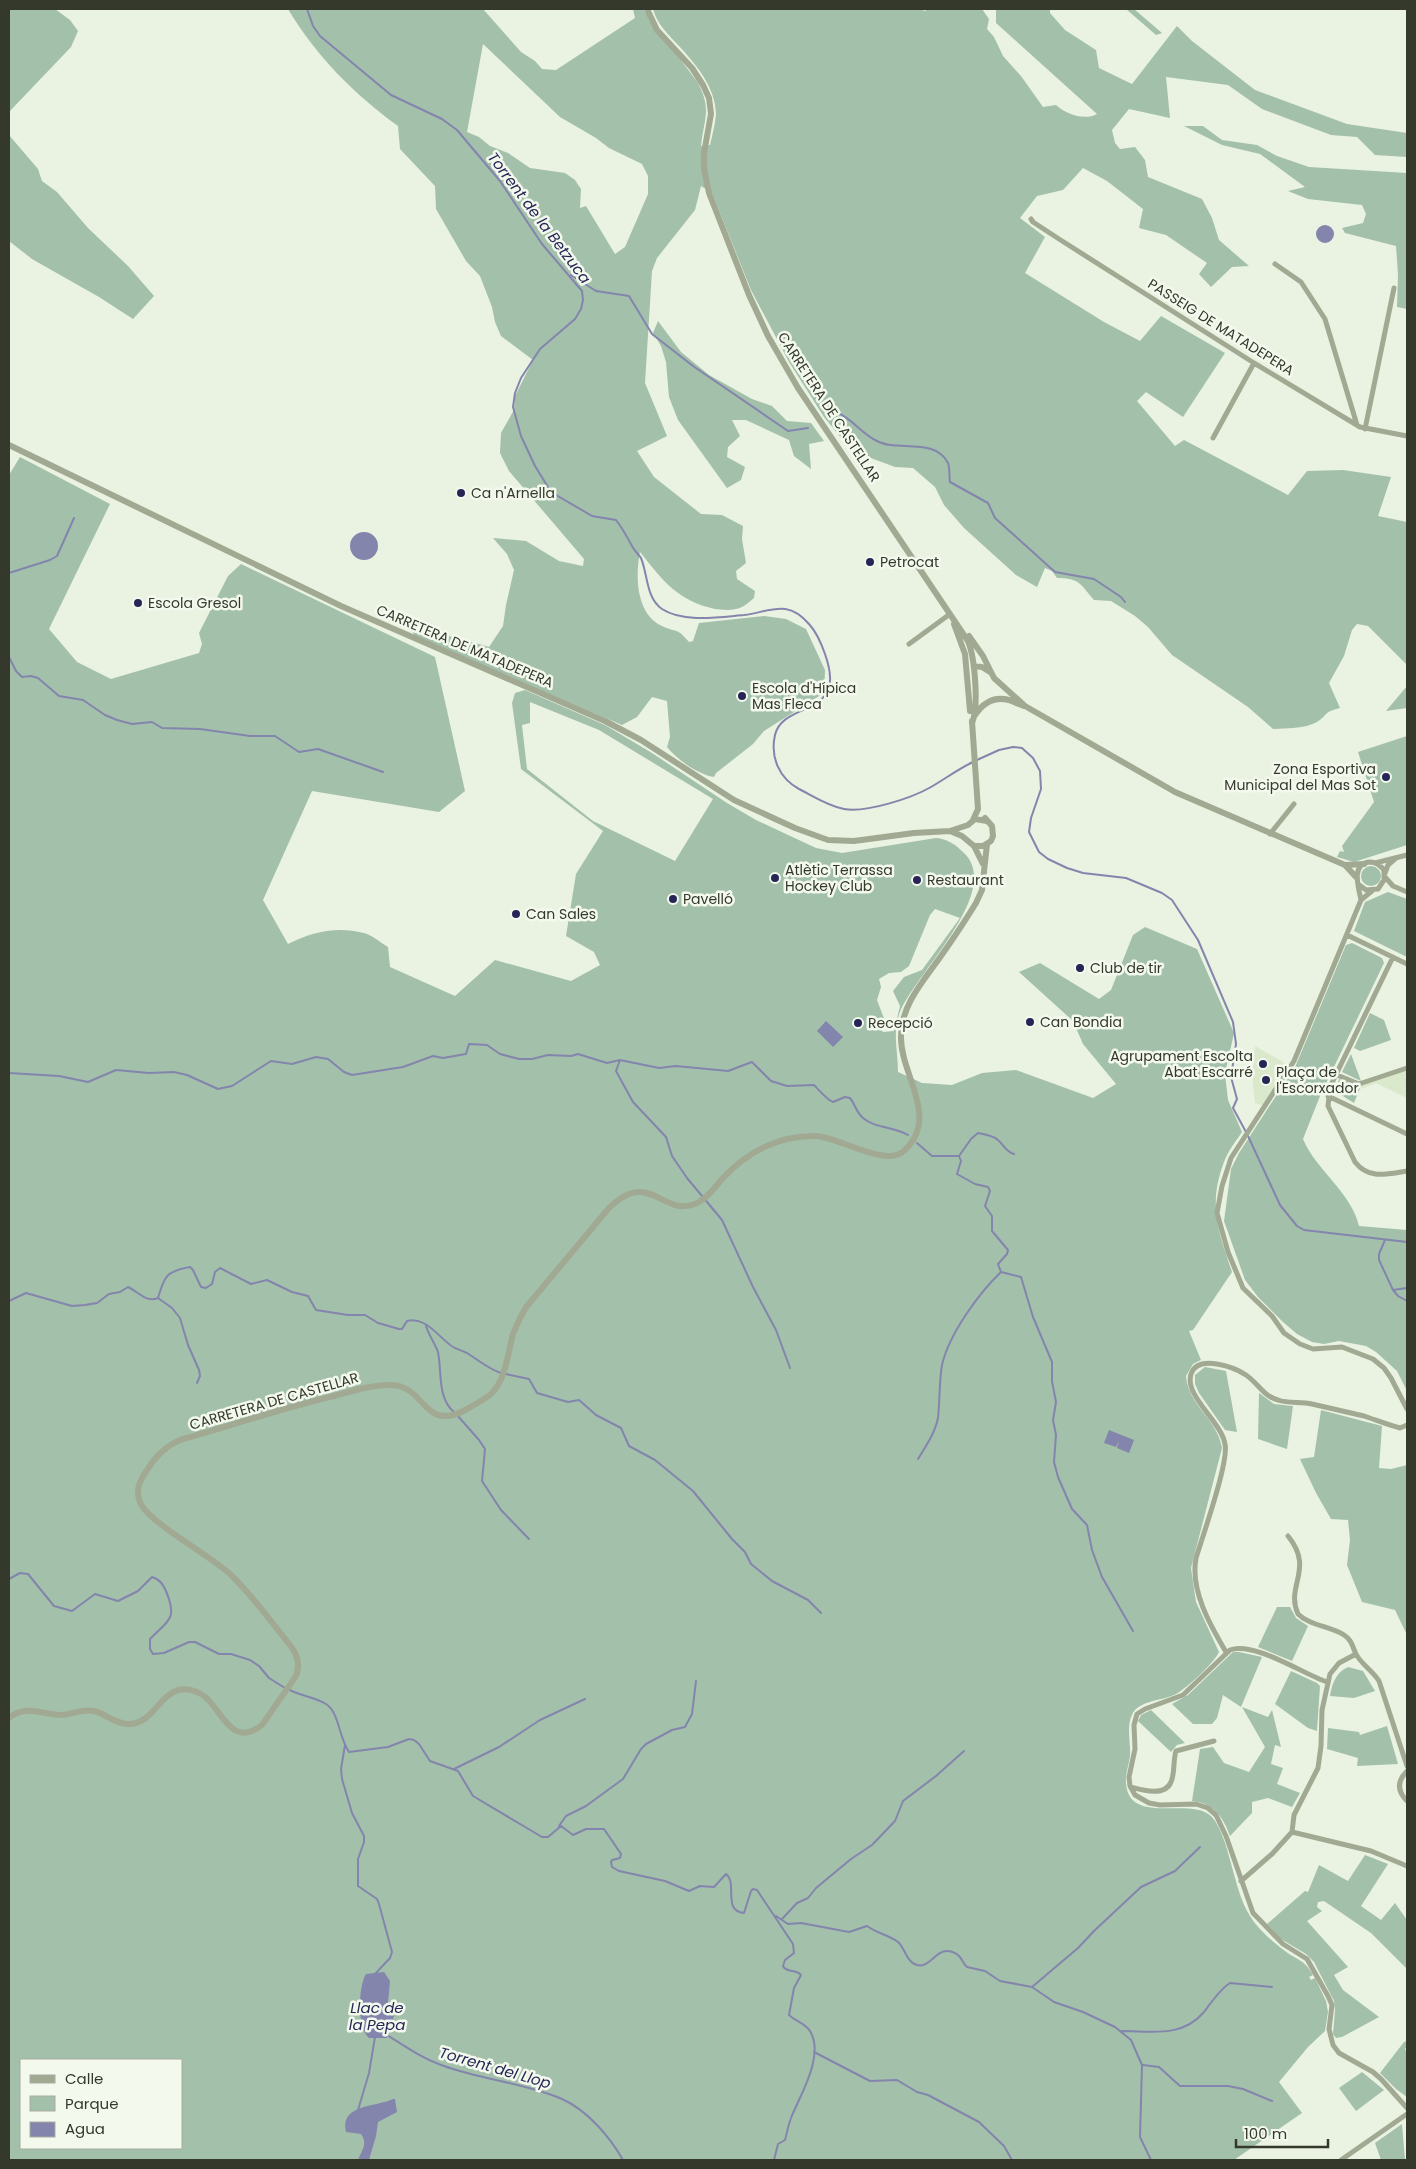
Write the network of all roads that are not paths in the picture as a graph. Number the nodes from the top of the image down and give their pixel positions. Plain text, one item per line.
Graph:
1 (647, 9) edge
2 (1031, 219) dead end
3 (1276, 264) dead end
4 (1394, 288) dead end
5 (1254, 363) junction
6 (1358, 425) junction
7 (1365, 429) junction
8 (1407, 436) edge
9 (1213, 438) dead end
10 (9, 445) edge
11 (951, 616) junction
12 (961, 629) junction
13 (909, 644) dead end
14 (974, 666) junction
15 (990, 672) junction
16 (970, 698) junction
17 (1025, 706) junction
18 (975, 715) junction
19 (972, 723) junction
20 (1294, 804) dead end
21 (978, 809) junction
22 (987, 821) junction
23 (971, 823) junction
24 (950, 831) junction
25 (1270, 834) junction
26 (972, 844) junction
27 (987, 844) junction
28 (1407, 855) edge
29 (1396, 858) junction
30 (1375, 863) junction
31 (1364, 864) junction
32 (1345, 865) junction
33 (984, 866) junction
34 (1385, 875) junction
35 (1357, 880) junction
36 (1393, 886) junction
37 (1375, 890) junction
38 (1407, 892) edge
39 (1361, 900) junction
40 (1346, 935) junction
41 (1394, 957) junction
42 (1407, 964) edge
43 (1407, 1068) edge
44 (1337, 1075) junction
45 (1328, 1096) junction
46 (1407, 1134) edge
47 (1407, 1171) edge
48 (1407, 1409) edge
49 (1407, 1425) edge
50 (1288, 1536) dead end
51 (1226, 1652) junction
52 (1356, 1654) junction
53 (1327, 1682) junction
54 (9, 1718) edge
55 (1214, 1741) dead end
56 (1407, 1766) edge
57 (1407, 1771) edge
58 (1131, 1787) junction
59 (1407, 1801) edge
60 (1292, 1832) junction
61 (1407, 1866) edge
62 (1241, 1881) junction
63 (1407, 2111) edge
64 (1341, 2160) edge

1 - 11 street, CARRETERA DE CASTELLAR
2 - 5 street, PASSEIG DE MATADEPERA
3 - 6 street
4 - 7 street
5 - 6 street, PASSEIG DE MATADEPERA
5 - 9 street
6 - 7 street, PASSEIG DE MATADEPERA
7 - 8 street, PASSEIG DE MATADEPERA
10 - 24 street, CARRETERA DE MATADEPERA
11 - 12 street, CARRETERA DE CASTELLAR
11 - 13 street
11 - 16 street, CARRETERA DE CASTELLAR
12 - 14 street, CARRETERA DE CASTELLAR
12 - 15 street
14 - 15 street
14 - 16 street
14 - 18 street, CARRETERA DE CASTELLAR
15 - 17 street
16 - 19 street, CARRETERA DE CASTELLAR
17 - 18 street
17 - 25 street
18 - 19 street, CARRETERA DE CASTELLAR
19 - 21 street
20 - 25 street
21 - 22 street
21 - 23 street
22 - 23 street
22 - 27 street
23 - 24 street, CARRETERA DE MATADEPERA
23 - 26 street
24 - 26 street
25 - 32 street
26 - 27 street
26 - 33 street
27 - 33 street, CARRETERA DE CASTELLAR
28 - 29 street
29 - 30 street
29 - 34 street
30 - 31 street
30 - 34 street
31 - 32 street
31 - 35 street
32 - 35 street
33 - 54 street, CARRETERA DE CASTELLAR
34 - 36 street
34 - 37 street
35 - 37 street
35 - 39 street
36 - 37 street
36 - 38 street
37 - 39 street
39 - 40 street
40 - 41 street
40 - 48 street
41 - 42 street
41 - 44 street
43 - 44 street
44 - 45 street
45 - 46 street
45 - 47 street
49 - 51 street
50 - 52 street
51 - 53 street
51 - 58 street
52 - 53 street
52 - 56 street
53 - 60 street
55 - 58 street
57 - 59 street
58 - 62 street
60 - 61 street
60 - 62 street
62 - 63 street
63 - 64 street

